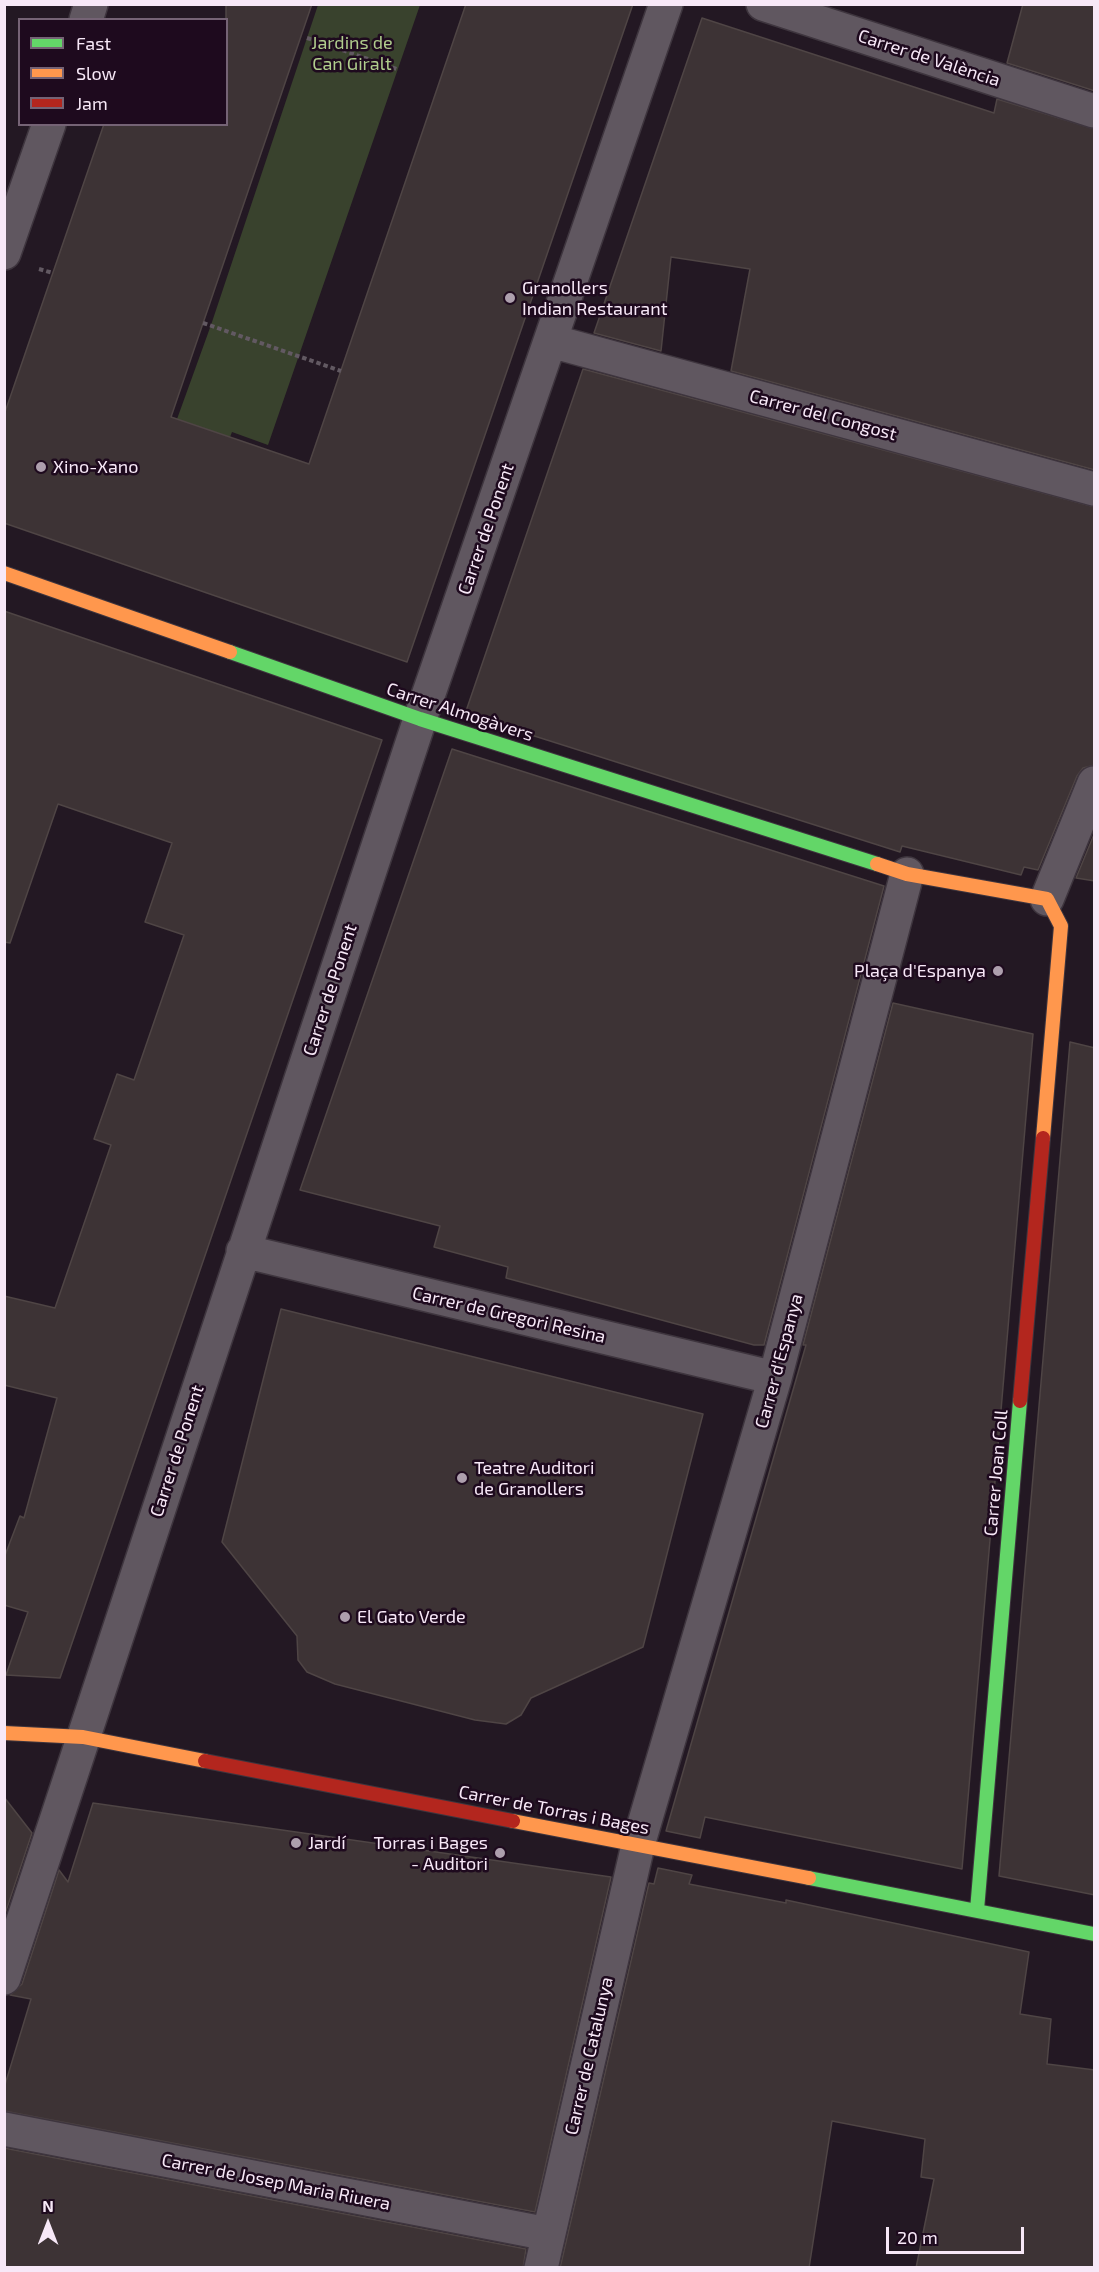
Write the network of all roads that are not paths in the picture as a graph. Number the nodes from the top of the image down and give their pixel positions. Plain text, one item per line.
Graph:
1 (666, 4) edge
2 (763, 4) edge
3 (1095, 111) edge
4 (48, 126) edge
5 (4, 253) edge
6 (551, 341) junction
7 (1095, 489) edge
8 (4, 573) edge
9 (420, 719) junction
10 (1095, 783) edge
11 (907, 874) junction
12 (1047, 899) junction
13 (243, 1251) junction
14 (775, 1378) junction
15 (4, 1734) edge
16 (83, 1737) junction
17 (638, 1845) junction
18 (977, 1910) junction
19 (1095, 1934) edge
20 (4, 1978) edge
21 (4, 2129) edge
22 (548, 2234) junction
23 (541, 2268) edge

1 - 6 street, Carrer de Ponent
2 - 3 street, Carrer de València
4 - 5 street
6 - 7 street, Carrer del Congost
6 - 9 street, Carrer de Ponent
8 - 9 street, Carrer Almogàvers
9 - 11 street, Carrer Almogàvers
9 - 13 street, Carrer de Ponent
10 - 12 street
11 - 12 street
11 - 14 street, Carrer d'Espanya
12 - 18 street, Carrer Joan Coll
13 - 14 street, Carrer de Gregori Resina
13 - 16 street, Carrer de Ponent
14 - 17 street, Carrer d'Espanya
15 - 16 street, Carrer de Torras i Bages
16 - 17 street, Carrer de Torras i Bages
16 - 20 street, Carrer de Ponent
17 - 18 street, Carrer de Torras i Bages
17 - 22 street, Carrer de Catalunya
18 - 19 street, Carrer de Torras i Bages
21 - 22 street, Carrer de Josep Maria Riuera
22 - 23 street, Carrer de Catalunya

